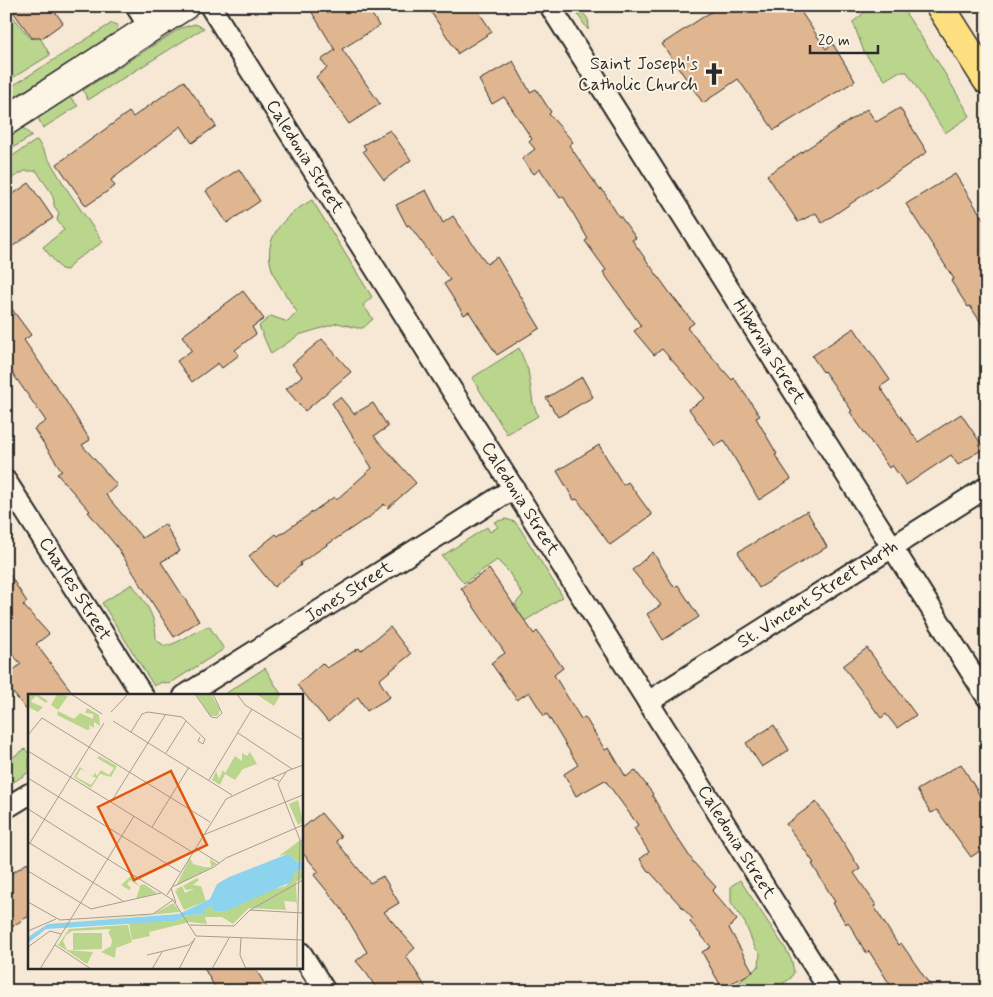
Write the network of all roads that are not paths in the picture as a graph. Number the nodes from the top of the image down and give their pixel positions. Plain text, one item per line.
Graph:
1 (184, 6) edge
2 (210, 6) edge
3 (550, 6) edge
4 (940, 6) edge
5 (143, 17) edge
6 (987, 80) edge
7 (6, 120) edge
8 (6, 481) edge
9 (987, 487) edge
10 (514, 488) junction
11 (892, 548) junction
12 (142, 694) edge
13 (187, 694) edge
14 (987, 697) edge
15 (648, 702) junction
16 (28, 795) edge
17 (6, 808) edge
18 (302, 955) edge
19 (823, 988) edge
20 (325, 991) edge

1 - 5 street
2 - 10 street, Caledonia Street
3 - 11 street, Hibernia Street
4 - 6 main road
5 - 7 street
8 - 12 street, Charles Street
9 - 11 street, St. Vincent Street North
10 - 13 street, Jones Street
10 - 15 street, Caledonia Street
11 - 14 street, Hibernia Street
11 - 15 street, St. Vincent Street North
15 - 19 street, Caledonia Street
16 - 17 street
18 - 20 street

